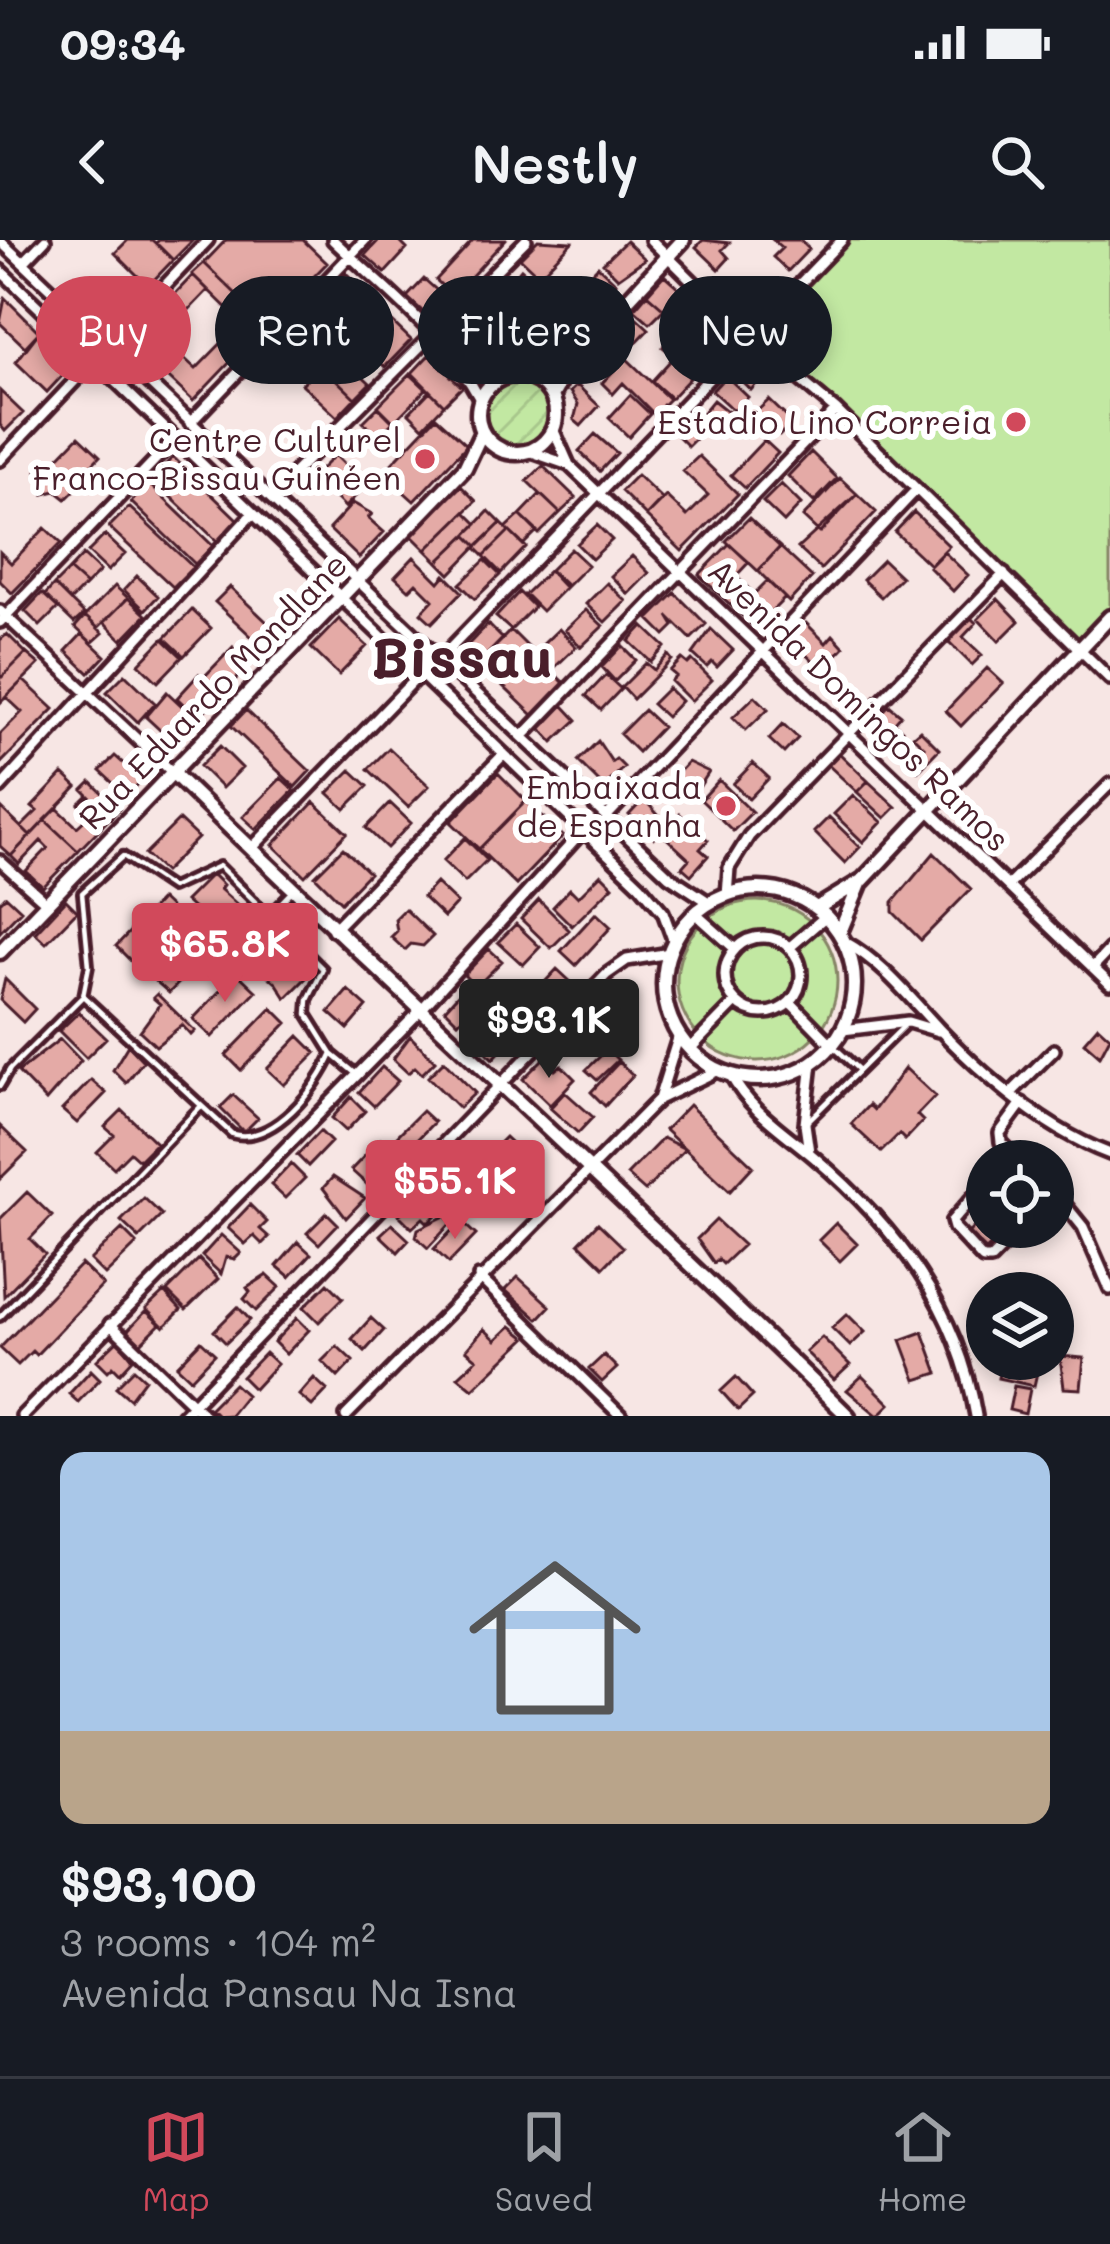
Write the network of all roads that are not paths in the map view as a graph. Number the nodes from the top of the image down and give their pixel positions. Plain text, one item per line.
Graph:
1 (45, 240) edge
2 (208, 240) edge
3 (333, 240) edge
4 (365, 240) edge
5 (526, 240) edge
6 (651, 240) edge
7 (683, 240) edge
8 (842, 240) edge
9 (0, 241) edge
10 (350, 256) junction
11 (668, 256) junction
12 (23, 263) junction
13 (0, 270) edge
14 (37, 276) edge
15 (174, 276) edge
16 (492, 276) edge
17 (688, 276) edge
18 (807, 276) edge
19 (10, 280) junction
20 (0, 291) edge
21 (635, 291) edge
22 (36, 305) edge
23 (418, 319) edge
24 (418, 352) edge
25 (71, 384) edge
26 (117, 384) edge
27 (150, 384) edge
28 (473, 384) edge
29 (494, 384) edge
30 (539, 384) edge
31 (559, 384) edge
32 (702, 384) edge
33 (805, 384) edge
34 (552, 396) junction
35 (481, 400) junction
36 (836, 410) junction
37 (190, 423) junction
38 (554, 429) junction
39 (482, 432) junction
40 (175, 440) junction
41 (501, 449) junction
42 (529, 451) junction
43 (0, 460) edge
44 (569, 465) junction
45 (465, 468) junction
46 (916, 490) junction
47 (597, 493) junction
48 (270, 497) junction
49 (253, 513) junction
50 (681, 571) junction
51 (1004, 574) junction
52 (359, 578) junction
53 (340, 597) junction
54 (2, 616) edge
55 (1110, 617) edge
56 (1078, 650) junction
57 (763, 654) junction
58 (441, 658) junction
59 (421, 673) junction
60 (1110, 679) edge
61 (90, 696) junction
62 (847, 733) junction
63 (525, 734) junction
64 (504, 754) junction
65 (172, 772) junction
66 (1110, 784) edge
67 (0, 788) edge
68 (927, 812) junction
69 (609, 814) junction
70 (583, 831) junction
71 (250, 849) junction
72 (0, 861) edge
73 (862, 880) junction
74 (1008, 886) junction
75 (293, 890) junction
76 (727, 896) junction
77 (710, 903) junction
78 (48, 904) junction
79 (822, 912) junction
80 (696, 914) junction
81 (269, 915) junction
82 (333, 930) junction
83 (842, 937) junction
84 (790, 947) junction
85 (672, 948) junction
86 (734, 948) junction
87 (1110, 949) edge
88 (0, 952) edge
89 (1093, 967) junction
90 (1110, 984) edge
91 (83, 996) junction
92 (791, 1003) junction
93 (735, 1004) junction
94 (419, 1012) junction
95 (908, 1022) junction
96 (843, 1030) junction
97 (942, 1032) junction
98 (679, 1035) junction
99 (832, 1045) junction
100 (690, 1049) junction
101 (1054, 1050) dead end
102 (332, 1054) junction
103 (812, 1063) junction
104 (859, 1071) junction
105 (725, 1072) junction
106 (357, 1075) junction
107 (0, 1086) edge
108 (499, 1086) junction
109 (1010, 1093) junction
110 (659, 1100) junction
111 (1022, 1103) junction
112 (200, 1107) junction
113 (806, 1124) junction
114 (1004, 1140) edge
115 (809, 1152) junction
116 (1110, 1154) edge
117 (591, 1165) junction
118 (966, 1205) edge
119 (1074, 1216) edge
120 (966, 1241) edge
121 (973, 1248) edge
122 (1002, 1248) edge
123 (479, 1277) junction
124 (1110, 1289) edge
125 (0, 1317) edge
126 (110, 1324) junction
127 (194, 1405) junction
128 (22, 1416) edge
129 (182, 1416) edge
130 (206, 1416) edge
131 (346, 1416) edge
132 (621, 1416) edge
133 (848, 1416) edge
134 (976, 1416) edge

1 - 12 street
2 - 15 street
3 - 10 street
4 - 10 street
5 - 16 street
6 - 11 street
7 - 11 street
8 - 18 street
9 - 12 street
10 - 23 street
10 - 37 street
11 - 17 street
11 - 21 street
12 - 14 street
13 - 19 street
19 - 20 street
19 - 22 street
24 - 48 street
25 - 43 street
26 - 40 street
27 - 37 street
28 - 35 street
29 - 35 street
30 - 34 street
31 - 34 street
32 - 47 street
33 - 36 street
34 - 38 street
35 - 39 street
36 - 46 street
36 - 50 street
37 - 48 street
38 - 42 street
38 - 44 street, Avenida Domingos Ramos
39 - 41 street
39 - 45 street, Rua Eduardo Mondlane
40 - 49 street
40 - 54 street
41 - 42 street
41 - 45 street, Rua Eduardo Mondlane
42 - 44 street, Avenida Domingos Ramos
44 - 47 street, Avenida Domingos Ramos
45 - 52 street, Rua Eduardo Mondlane
46 - 51 street
46 - 57 street
47 - 50 street, Avenida Domingos Ramos
47 - 58 street
48 - 52 street
49 - 53 street
49 - 61 street
50 - 57 street, Avenida Domingos Ramos
50 - 63 street
51 - 56 street
51 - 62 street
52 - 53 street, Rua Eduardo Mondlane
52 - 58 street
53 - 59 street
53 - 65 street, Rua Eduardo Mondlane
54 - 61 street
55 - 56 street
56 - 60 street
56 - 68 street
57 - 62 street, Avenida Domingos Ramos
57 - 69 street
58 - 63 street
59 - 64 street
59 - 71 street
61 - 65 street
61 - 67 street
62 - 68 street, Avenida Domingos Ramos
62 - 76 street
63 - 69 street
64 - 70 street
64 - 82 street
65 - 71 street
65 - 78 street, Rua Eduardo Mondlane
66 - 74 street
68 - 73 street
68 - 74 street, Avenida Domingos Ramos
69 - 77 street
70 - 85 street
70 - 94 street
71 - 75 street
72 - 78 street
73 - 79 street
73 - 83 street
74 - 89 street, Avenida Domingos Ramos
75 - 81 lane
75 - 82 street
76 - 77 street
76 - 79 street
77 - 80 street
78 - 88 street, Rua Eduardo Mondlane
79 - 83 street
79 - 84 street
80 - 85 street
80 - 86 street
81 - 91 lane
81 - 102 lane
82 - 94 street
83 - 96 street
83 - 97 street
84 - 86 street
84 - 92 street
85 - 98 street
85 - 108 street
86 - 93 street
87 - 89 street
89 - 90 street, Avenida Domingos Ramos
91 - 107 lane
91 - 112 lane
92 - 93 street
92 - 99 street
93 - 100 street
94 - 106 street
94 - 108 street
95 - 96 street
95 - 97 street
95 - 104 lane
96 - 99 street
97 - 109 street
98 - 100 street
98 - 110 street
99 - 103 street
99 - 104 lane
100 - 105 street
101 - 109 street
102 - 106 lane
102 - 112 lane
103 - 105 street
103 - 113 street
104 - 113 lane
105 - 110 street
105 - 115 street
106 - 126 street
108 - 117 street
108 - 127 street
109 - 111 street
110 - 117 street
111 - 114 street
111 - 116 street
112 - 125 lane
113 - 115 street
115 - 134 street
117 - 123 street
117 - 133 street
118 - 120 street
119 - 124 street
121 - 122 street
123 - 131 street
123 - 132 street
126 - 127 street
126 - 128 street
127 - 129 street
127 - 130 street

